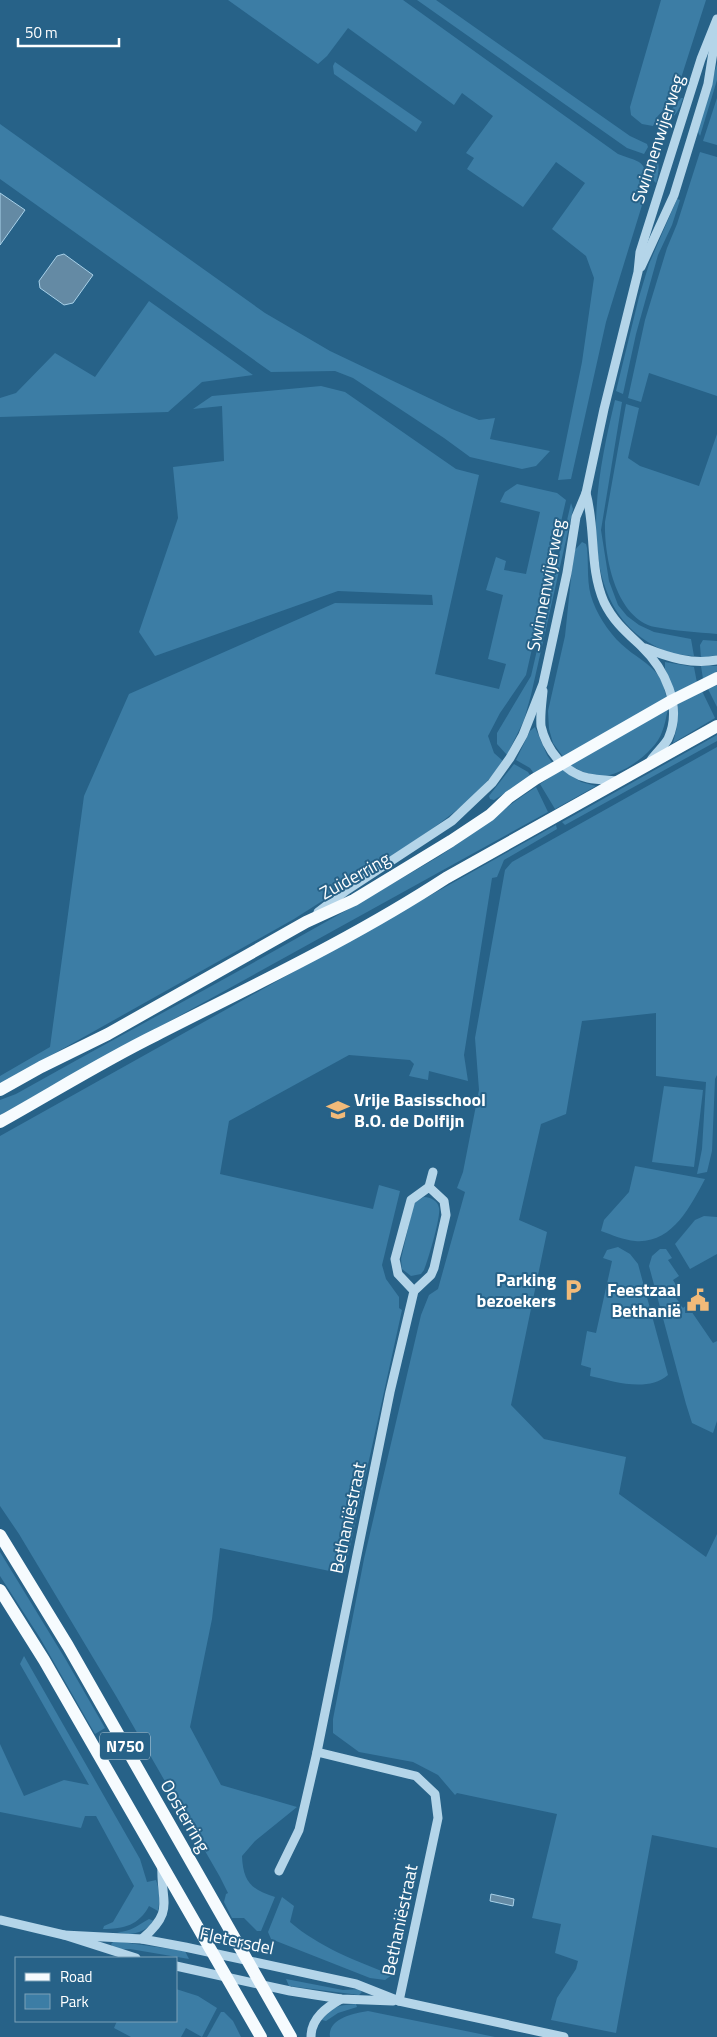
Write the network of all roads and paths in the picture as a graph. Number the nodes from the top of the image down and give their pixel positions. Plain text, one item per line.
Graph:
1 (717, 21) edge
2 (638, 272) junction
3 (586, 493) junction
4 (642, 647) junction
5 (717, 660) edge
6 (717, 678) edge
7 (543, 684) junction
8 (673, 700) junction
9 (717, 726) edge
10 (562, 764) junction
11 (648, 764) junction
12 (618, 781) junction
13 (306, 922) junction
14 (0, 1090) edge
15 (0, 1122) edge
16 (433, 1172) dead end
17 (430, 1187) junction
18 (414, 1291) junction
19 (0, 1536) edge
20 (0, 1590) edge
21 (317, 1752) junction
22 (162, 1864) junction
23 (279, 1871) dead end
24 (0, 1920) edge
25 (64, 1935) junction
26 (142, 1939) junction
27 (212, 1953) junction
28 (133, 1957) edge
29 (246, 1960) junction
30 (178, 1966) edge
31 (228, 1978) junction
32 (260, 1984) junction
33 (341, 1999) junction
34 (399, 2001) junction
35 (261, 2037) edge
36 (291, 2037) edge
37 (311, 2037) edge
38 (564, 2037) edge

1 - 2 street, Swinnenwijerweg
1 - 2 street, Swinnenwijerweg
2 - 3 street, Swinnenwijerweg
3 - 4 street, Swinnenwijerweg
3 - 7 street, Swinnenwijerweg
4 - 5 street, Swinnenwijerweg
4 - 8 street, Swinnenwijerweg
6 - 8 main road, Zuiderring
7 - 10 street, Swinnenwijerweg
7 - 13 street, Swinnenwijerweg
8 - 10 main road, Zuiderring
8 - 11 street, Swinnenwijerweg
9 - 11 main road
10 - 12 street, Swinnenwijerweg
10 - 13 main road, Zuiderring
11 - 12 main road
12 - 15 main road
13 - 14 main road, Zuiderring
16 - 17 street
17 - 18 street
17 - 18 street
18 - 21 street, Bethaniëstraat
19 - 29 main road, Oosterring / N750
20 - 22 main road, N750
21 - 23 street, Bethaniëstraat
21 - 34 street, Bethaniëstraat
22 - 26 street
22 - 27 main road, N750
24 - 25 street, Fletersdel
25 - 26 street, Fletersdel
25 - 28 street, Fletersdel
26 - 27 street, Fletersdel
27 - 29 street, Fletersdel
27 - 31 main road, N750
29 - 32 main road, Oosterring / N750
29 - 34 street, Fletersdel
30 - 31 street, Fletersdel
31 - 32 street, Fletersdel
31 - 35 main road, N750
32 - 33 street, Fletersdel
32 - 36 main road, Oosterring / N750
33 - 34 street, Fletersdel
33 - 37 street
34 - 38 street, Fletersdel

